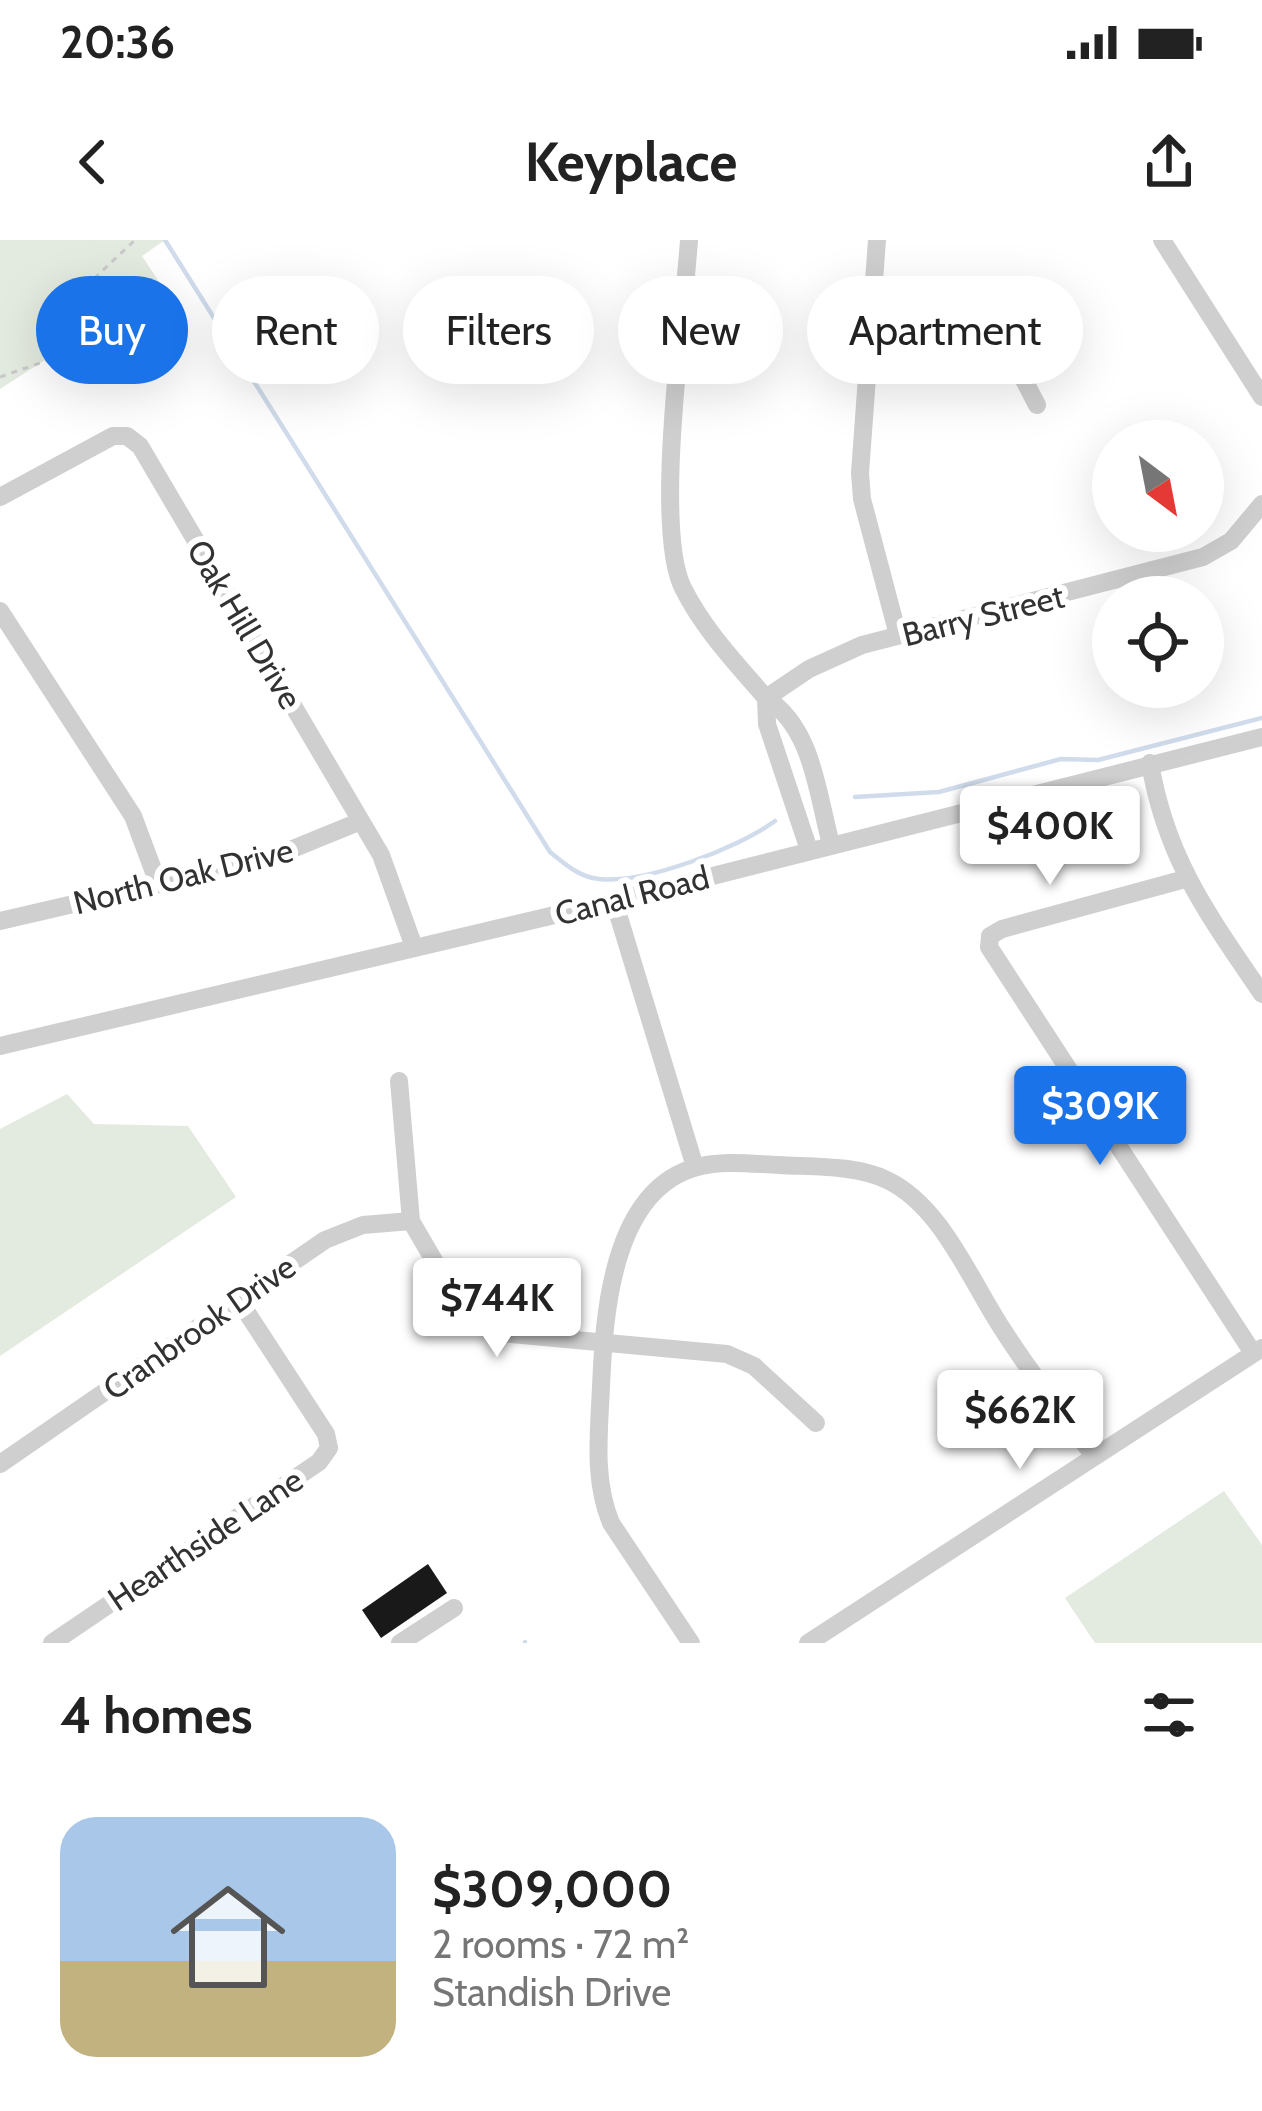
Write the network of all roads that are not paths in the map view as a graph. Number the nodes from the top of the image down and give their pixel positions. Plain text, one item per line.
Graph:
1 (689, 240) edge
2 (877, 240) edge
3 (1162, 240) edge
4 (875, 276) edge
5 (867, 384) edge
6 (1026, 384) edge
7 (1262, 397) edge
8 (1037, 405) dead end
9 (0, 497) edge
10 (1262, 504) edge
11 (0, 611) edge
12 (898, 635) junction
13 (766, 698) junction
14 (1262, 737) edge
15 (1150, 764) junction
16 (820, 802) junction
17 (797, 808) junction
18 (361, 820) junction
19 (831, 844) junction
20 (809, 850) junction
21 (1184, 879) junction
22 (158, 883) junction
23 (614, 901) junction
24 (0, 921) edge
25 (414, 947) junction
26 (1262, 994) edge
27 (0, 1046) edge
28 (399, 1081) dead end
29 (695, 1167) junction
30 (411, 1221) junction
31 (238, 1299) junction
32 (603, 1340) junction
33 (1258, 1351) edge
34 (816, 1423) dead end
35 (1094, 1456) junction
36 (0, 1464) edge
37 (454, 1608) dead end
38 (52, 1643) edge
39 (400, 1643) edge
40 (691, 1643) edge
41 (808, 1643) edge

1 - 13 street
2 - 4 street
3 - 7 street
5 - 12 street
6 - 8 street
9 - 18 street, Oak Hill Drive
10 - 12 street, Barry Street
11 - 22 street
12 - 13 street, Barry Street
13 - 16 street
13 - 17 street
14 - 15 street, Canal Road
15 - 19 street, Canal Road
15 - 21 street
16 - 17 street
16 - 19 street
17 - 20 street
18 - 22 street, North Oak Drive
18 - 25 street, Oak Hill Drive
19 - 20 street, Canal Road
20 - 23 street, Canal Road
21 - 26 street
21 - 33 street
22 - 24 street, North Oak Drive
23 - 25 street, Canal Road
23 - 29 street
25 - 27 street, Canal Road
28 - 30 street
29 - 32 street
29 - 35 street
30 - 31 street, Cranbrook Drive
30 - 32 street
31 - 36 street, Cranbrook Drive
31 - 38 street, Hearthside Lane
32 - 34 street
32 - 40 street
33 - 35 street
35 - 41 street
37 - 39 street

